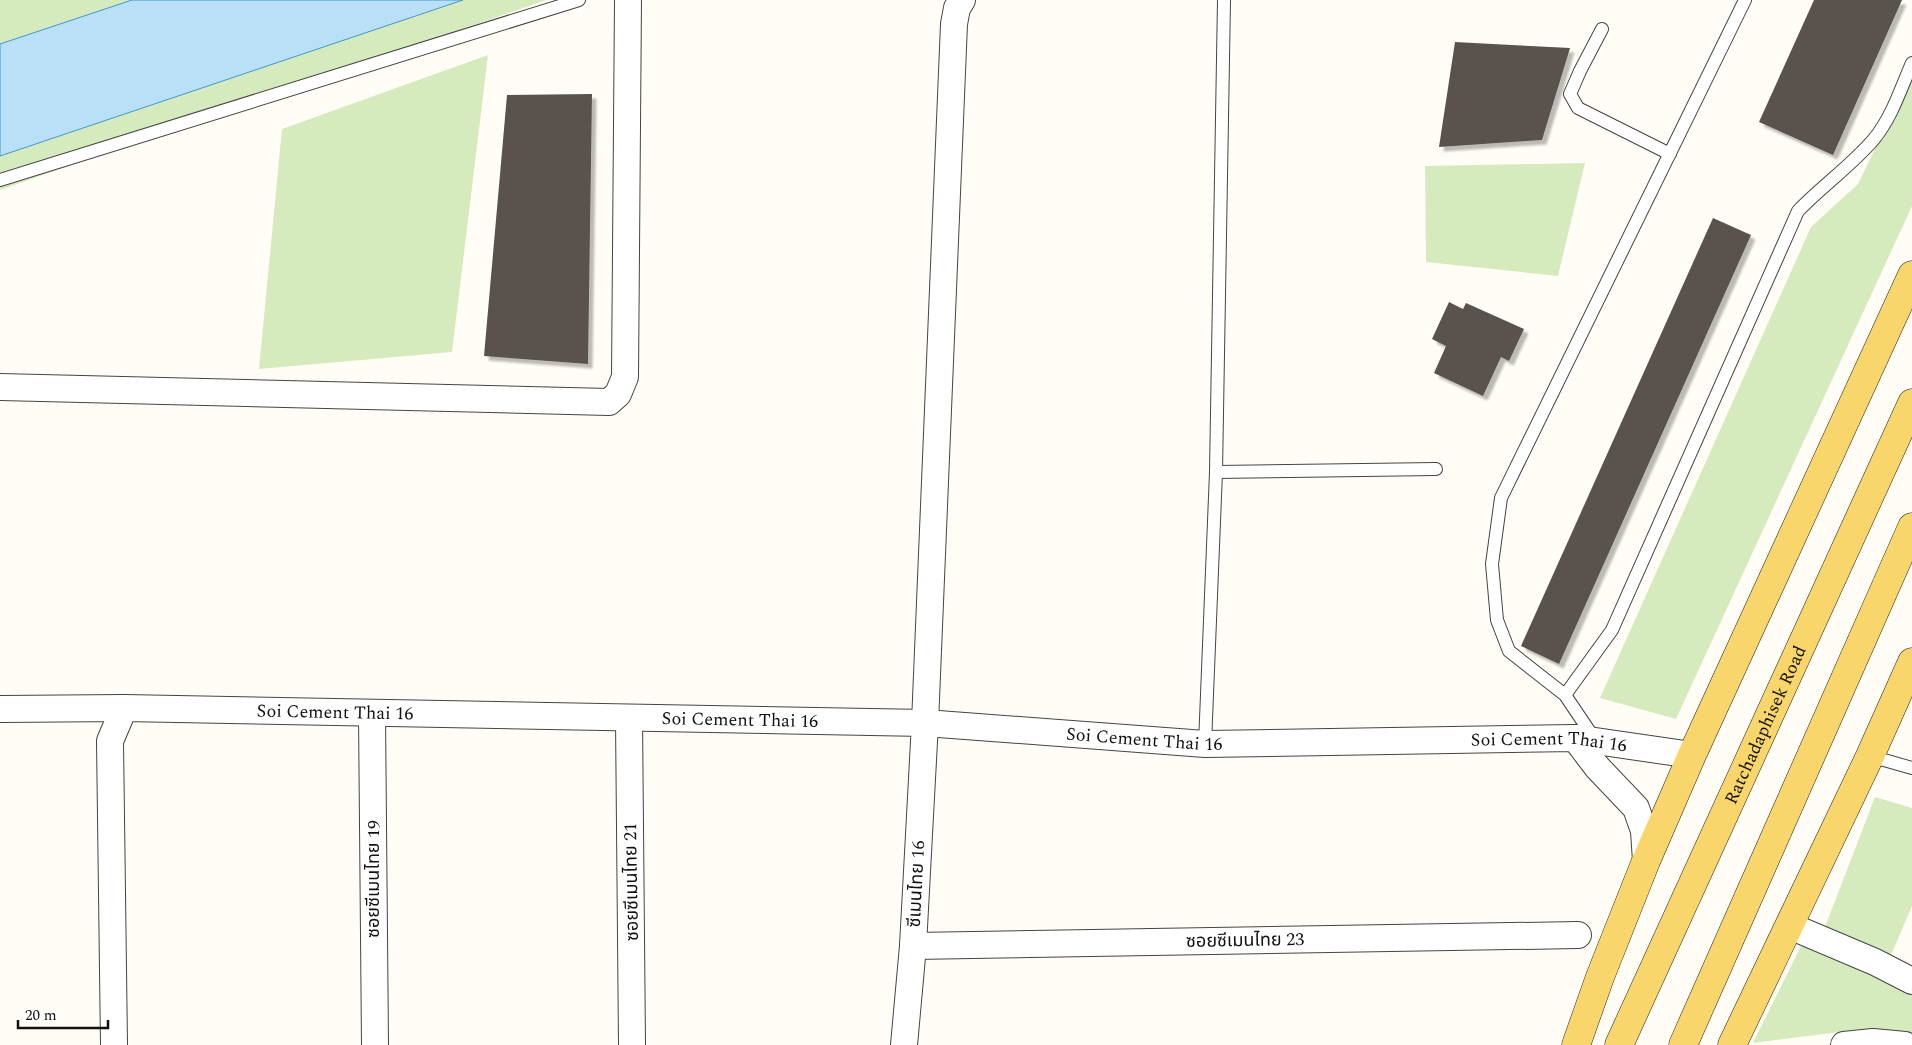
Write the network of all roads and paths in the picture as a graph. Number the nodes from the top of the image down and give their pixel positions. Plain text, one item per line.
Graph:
1 (579, 0) edge
2 (628, 0) edge
3 (962, 0) edge
4 (1224, 0) edge
5 (1745, 0) edge
6 (1602, 29) dead end
7 (1912, 63) edge
8 (1670, 154) junction
9 (0, 180) edge
10 (1912, 275) edge
11 (0, 387) edge
12 (1912, 403) edge
13 (1436, 469) dead end
14 (1216, 472) junction
15 (1912, 527) edge
16 (1912, 662) edge
17 (1565, 695) junction
18 (124, 708) junction
19 (0, 709) edge
20 (372, 714) junction
21 (629, 718) junction
22 (925, 723) junction
23 (1586, 739) junction
24 (1205, 744) junction
25 (1692, 755) junction
26 (1870, 756) junction
27 (1912, 768) edge
28 (1646, 861) junction
29 (1790, 926) junction
30 (1578, 935) dead end
31 (913, 946) junction
32 (1912, 981) edge
33 (114, 1045) edge
34 (374, 1045) edge
35 (632, 1045) edge
36 (904, 1045) edge
37 (1576, 1045) edge
38 (1618, 1045) edge
39 (1683, 1045) edge
40 (1732, 1045) edge
41 (1844, 1045) edge
42 (1905, 1045) edge

1 - 9 lane
2 - 11 street
3 - 22 street, ซีเมนไทย 16
4 - 14 lane
5 - 8 lane
6 - 8 lane
7 - 17 lane
8 - 17 lane
10 - 25 main road
12 - 38 main road, Ratchadaphisek Road
13 - 14 lane
14 - 24 lane
15 - 39 main road
16 - 26 main road
17 - 23 lane
18 - 19 street, Soi Cement Thai 16
18 - 20 street, Soi Cement Thai 16
18 - 33 street
20 - 21 street, Soi Cement Thai 16
20 - 34 street, ซอยซีเมนไทย 19
21 - 22 street, Soi Cement Thai 16
21 - 35 street, ซอยซีเมนไทย 21
22 - 24 street, Soi Cement Thai 16
22 - 31 street, ซีเมนไทย 16
23 - 24 street, Soi Cement Thai 16
23 - 25 street, Soi Cement Thai 16
23 - 28 street
25 - 28 main road
26 - 27 lane
26 - 29 main road
28 - 37 main road
29 - 32 street
29 - 40 main road
30 - 31 street, ซอยซีเมนไทย 23
31 - 36 street, ซีเมนไทย 16
41 - 42 street

